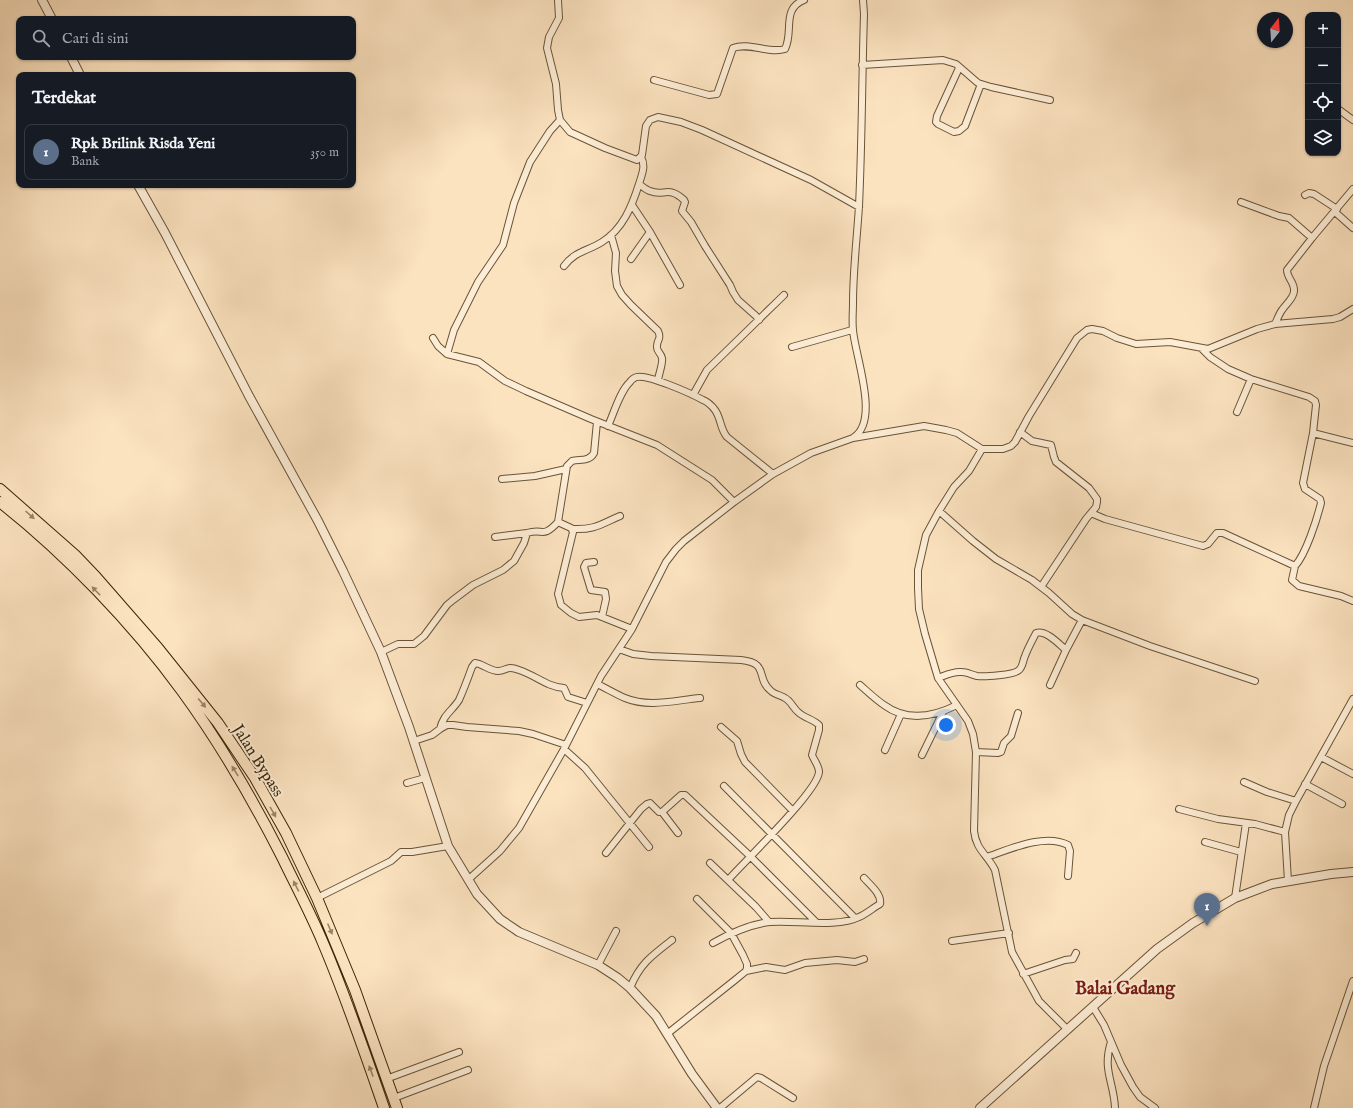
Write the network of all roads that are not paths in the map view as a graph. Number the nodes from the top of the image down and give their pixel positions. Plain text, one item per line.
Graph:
1 (42, 0) edge
2 (558, 0) edge
3 (804, 0) edge
4 (863, 0) edge
5 (50, 16) edge
6 (72, 60) edge
7 (862, 65) junction
8 (959, 68) junction
9 (78, 72) edge
10 (654, 80) dead end
11 (981, 84) junction
12 (1050, 100) dead end
13 (1341, 111) edge
14 (560, 120) junction
15 (1353, 120) edge
16 (641, 157) junction
17 (639, 184) junction
18 (140, 188) edge
19 (1353, 189) edge
20 (1305, 195) dead end
21 (1241, 202) dead end
22 (632, 205) junction
23 (859, 207) junction
24 (1336, 211) junction
25 (1353, 228) edge
26 (650, 232) junction
27 (611, 235) junction
28 (1312, 238) junction
29 (631, 259) dead end
30 (564, 266) dead end
31 (680, 285) dead end
32 (784, 295) dead end
33 (1353, 310) edge
34 (759, 320) junction
35 (1275, 324) junction
36 (852, 330) junction
37 (433, 338) dead end
38 (792, 347) dead end
39 (1202, 349) junction
40 (447, 354) junction
41 (1251, 379) junction
42 (658, 380) junction
43 (693, 395) junction
44 (1237, 412) dead end
45 (597, 422) junction
46 (608, 426) junction
47 (1020, 432) junction
48 (1313, 433) junction
49 (853, 438) junction
50 (1353, 443) edge
51 (982, 449) junction
52 (566, 469) junction
53 (772, 474) junction
54 (502, 479) dead end
55 (0, 490) edge
56 (0, 502) edge
57 (734, 502) junction
58 (939, 511) junction
59 (1091, 513) junction
60 (620, 516) dead end
61 (558, 522) junction
62 (573, 529) junction
63 (527, 533) junction
64 (495, 537) dead end
65 (594, 562) dead end
66 (1295, 566) junction
67 (1041, 587) junction
68 (1353, 601) edge
69 (602, 617) junction
70 (1082, 620) junction
71 (632, 629) junction
72 (619, 649) junction
73 (1066, 650) junction
74 (381, 652) junction
75 (938, 678) junction
76 (1255, 681) dead end
77 (597, 684) junction
78 (860, 685) dead end
79 (1050, 685) dead end
80 (700, 698) dead end
81 (1353, 699) edge
82 (587, 703) junction
83 (957, 706) junction
84 (943, 712) junction
85 (1018, 713) dead end
86 (901, 714) junction
87 (721, 727) dead end
88 (440, 729) junction
89 (414, 741) junction
90 (565, 747) junction
91 (885, 750) dead end
92 (976, 752) junction
93 (922, 755) dead end
94 (1321, 757) junction
95 (1353, 774) edge
96 (425, 778) junction
97 (1244, 782) dead end
98 (407, 783) dead end
99 (1305, 784) junction
100 (724, 786) dead end
101 (1296, 801) junction
102 (1342, 804) dead end
103 (1179, 809) dead end
104 (792, 810) junction
105 (662, 812) junction
106 (630, 823) junction
107 (1246, 823) junction
108 (1285, 832) junction
109 (678, 833) dead end
110 (770, 834) junction
111 (1205, 842) dead end
112 (448, 846) junction
113 (649, 847) dead end
114 (1242, 852) junction
115 (606, 853) dead end
116 (750, 856) junction
117 (987, 857) junction
118 (710, 863) dead end
119 (1353, 872) edge
120 (1068, 876) dead end
121 (864, 878) dead end
122 (469, 879) junction
123 (728, 880) junction
124 (1288, 881) junction
125 (317, 898) junction
126 (1235, 898) junction
127 (697, 899) dead end
128 (854, 918) junction
129 (769, 922) junction
130 (816, 922) junction
131 (616, 930) dead end
132 (731, 933) junction
133 (1009, 933) junction
134 (672, 940) dead end
135 (952, 941) dead end
136 (713, 943) dead end
137 (1076, 953) dead end
138 (864, 959) dead end
139 (598, 965) junction
140 (746, 971) junction
141 (1023, 974) junction
142 (1353, 981) edge
143 (630, 988) junction
144 (355, 990) junction
145 (343, 994) junction
146 (1093, 1007) junction
147 (1068, 1029) junction
148 (667, 1034) junction
149 (1111, 1042) junction
150 (459, 1052) dead end
151 (468, 1070) dead end
152 (386, 1079) junction
153 (394, 1098) junction
154 (793, 1098) dead end
155 (384, 1108) edge
156 (397, 1108) edge
157 (719, 1108) edge
158 (980, 1108) edge
159 (1115, 1108) edge
160 (1155, 1108) edge
161 (1314, 1108) edge

1 - 5 street
2 - 14 street
3 - 10 street
4 - 7 street
6 - 9 street
7 - 8 street
7 - 23 street
8 - 11 street
8 - 11 street
11 - 12 street
13 - 15 street
14 - 16 street
14 - 40 street
16 - 17 street
16 - 23 street
17 - 22 street
17 - 34 street
18 - 74 street
19 - 24 street
20 - 24 street
21 - 28 street
22 - 26 street
22 - 27 street
23 - 36 street
24 - 25 street
24 - 28 street
26 - 29 street
26 - 31 street
27 - 30 street
27 - 42 street
28 - 35 street
32 - 34 street
33 - 35 street
34 - 43 street
35 - 39 street
36 - 38 street
36 - 49 street
37 - 40 street
39 - 41 street
39 - 47 street
40 - 45 street
41 - 44 street
41 - 48 street
42 - 43 street
42 - 46 street
43 - 53 street
45 - 46 street
45 - 52 street
46 - 57 street
47 - 51 street
47 - 59 street
48 - 50 street
48 - 66 street
49 - 51 street
49 - 53 street
51 - 58 street
52 - 54 street
52 - 61 street
53 - 57 street
55 -> 125 highway, Jalan Bypass
145 -> 56 highway, Jalan Bypass
57 - 71 street
58 - 67 street
58 - 75 street
59 - 66 street
59 - 67 street
60 - 62 street
61 - 62 street
61 - 63 street
62 - 69 street
63 - 64 street
63 - 74 street
65 - 69 street
66 - 68 street
67 - 70 street
69 - 71 street
70 - 73 street
70 - 76 street
71 - 72 street
72 - 77 street
72 - 104 street
73 - 75 street
73 - 79 street
74 - 89 street
75 - 83 street
77 - 80 street
77 - 82 street
78 - 86 street
81 - 94 street
82 - 88 street
82 - 90 street
83 - 84 street
83 - 92 street
84 - 86 street
84 - 93 street
85 - 92 street
86 - 91 street
87 - 104 street
88 - 89 street
88 - 90 street
89 - 96 street
90 - 106 street
90 - 122 street
92 - 117 street
94 - 95 street
94 - 99 street
96 - 98 street
96 - 112 street
97 - 101 street
99 - 101 street
99 - 102 street
100 - 110 street
101 - 108 street
103 - 107 street
104 - 110 street
105 - 106 street
105 - 109 street
105 - 116 street
106 - 113 street
106 - 115 street
107 - 108 street
107 - 114 street
108 - 124 street
110 - 116 street
110 - 128 street
111 - 114 street
112 - 122 street
112 - 125 street
114 - 126 street
116 - 123 street
116 - 130 street
117 - 120 street
117 - 133 street
118 - 123 street
119 - 124 street
121 - 128 street
122 - 139 street
123 - 129 street
124 - 126 street
125 -> 144 highway, Jalan Bypass
126 - 146 street
127 - 132 street
128 - 130 street
129 - 130 street
129 - 132 street
131 - 139 street
132 - 136 street
132 - 140 street
133 - 135 street
133 - 141 street
134 - 143 street
137 - 141 street
138 - 140 street
139 - 143 street
140 - 148 street
141 - 147 street
142 - 161 street
143 - 148 street
144 - 145 highway
144 - 152 highway, Jalan Bypass
155 -> 145 highway, Jalan Bypass
146 - 147 street
146 - 149 street
147 - 158 street
148 - 157 street
149 - 159 street
149 - 160 street
150 - 152 street
151 - 153 street
152 - 153 highway, Jalan Bypass
153 - 156 highway, Jalan Bypass
154 - 157 street

